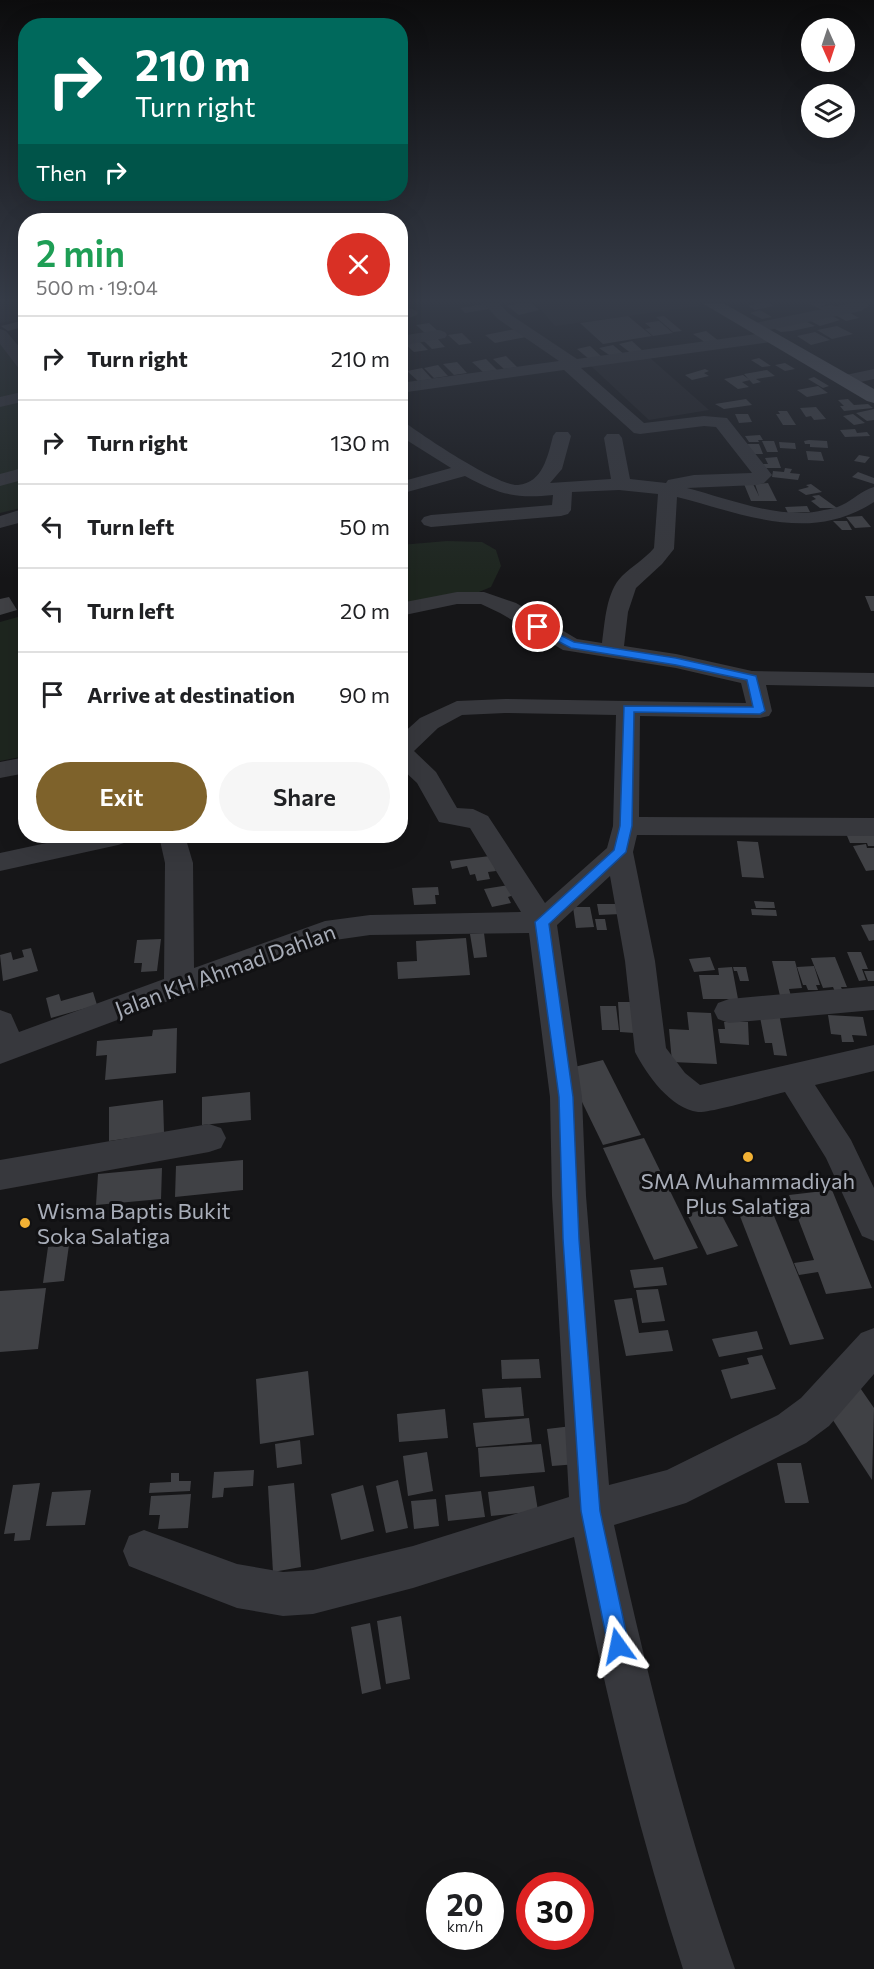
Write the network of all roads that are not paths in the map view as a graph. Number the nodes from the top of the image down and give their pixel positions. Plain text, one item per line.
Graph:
1 (604, 395) edge
2 (18, 398) edge
3 (0, 402) edge
4 (408, 434) edge
5 (562, 436) dead end
6 (613, 438) dead end
7 (468, 469) junction
8 (18, 475) edge
9 (0, 480) edge
10 (622, 485) junction
11 (408, 486) edge
12 (562, 487) junction
13 (665, 488) junction
14 (526, 490) junction
15 (874, 493) edge
16 (18, 516) edge
17 (431, 521) dead end
18 (0, 522) edge
19 (408, 608) edge
20 (612, 652) junction
21 (752, 678) junction
22 (874, 680) edge
23 (628, 708) junction
24 (408, 743) edge
25 (408, 759) edge
26 (18, 767) edge
27 (0, 770) edge
28 (874, 827) edge
29 (623, 839) junction
30 (86, 843) edge
31 (174, 843) edge
32 (0, 862) edge
33 (542, 922) junction
34 (179, 985) junction
35 (874, 998) edge
36 (729, 1011) dead end
37 (3, 1041) edge
38 (874, 1058) edge
39 (792, 1076) junction
40 (209, 1138) dead end
41 (0, 1175) edge
42 (874, 1225) edge
43 (874, 1346) edge
44 (590, 1511) junction
45 (144, 1551) dead end
46 (708, 1969) edge

1 - 13 street
2 - 3 street
4 - 7 street
5 - 14 street
6 - 10 street
7 - 11 street
7 - 14 street
8 - 9 street
10 - 12 street
10 - 13 street
12 - 14 street
12 - 17 street
13 - 15 street
13 - 20 street
16 - 18 street
19 - 20 street
20 - 21 street
21 - 22 street
21 - 23 street
23 - 24 street
23 - 29 street
25 - 33 street
26 - 27 street
28 - 29 street
29 - 33 street
29 - 39 street
30 - 32 street
31 - 34 street
33 - 34 street, Jalan KH Ahmad Dahlan
33 - 44 street
34 - 37 street, Jalan KH Ahmad Dahlan
35 - 36 street
38 - 39 street
39 - 42 street
40 - 41 street
43 - 44 street
44 - 45 street
44 - 46 street

